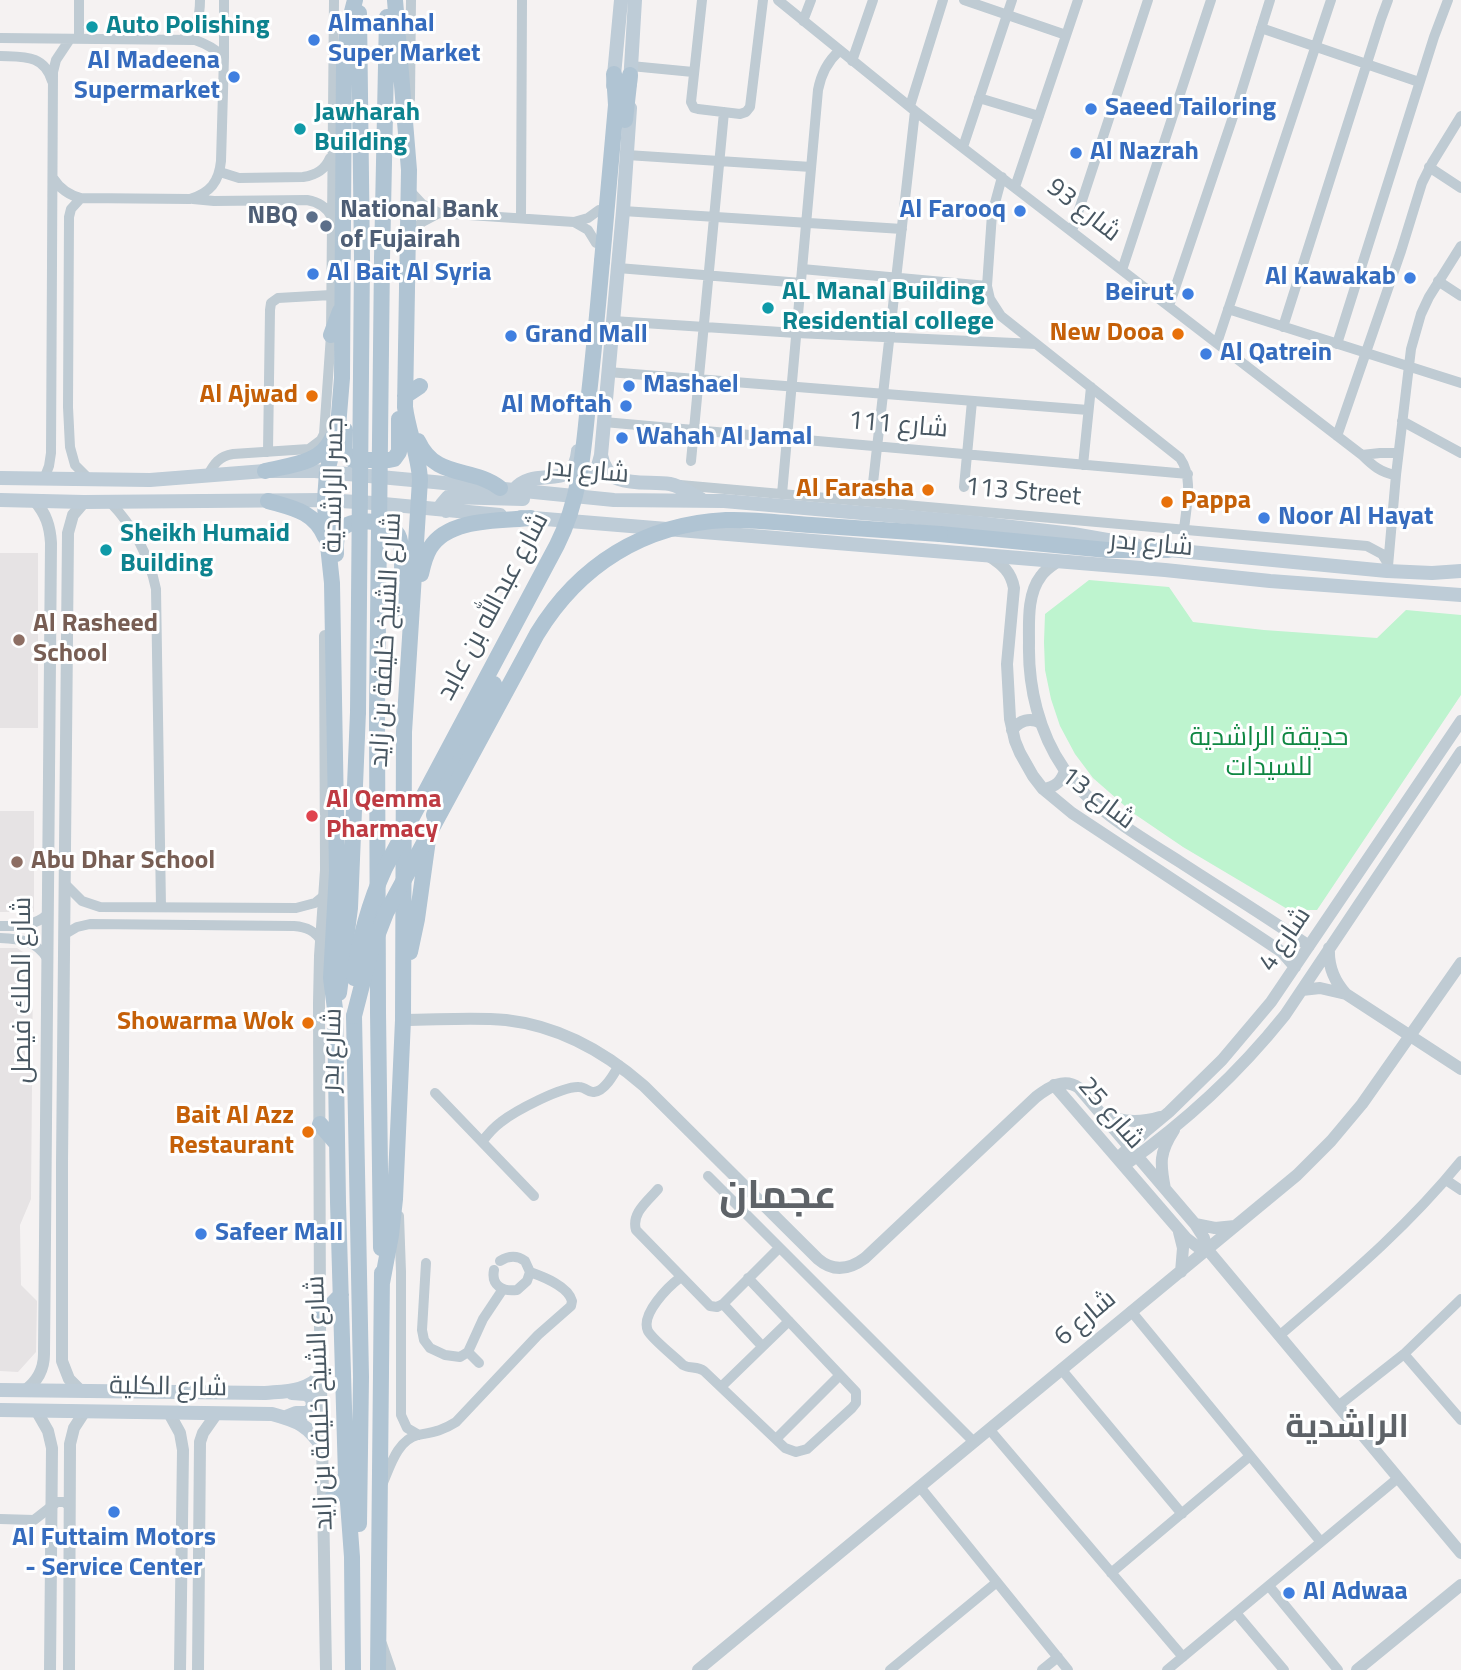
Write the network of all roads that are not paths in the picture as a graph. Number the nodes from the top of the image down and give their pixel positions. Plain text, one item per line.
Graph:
1 (79, 0) edge
2 (200, 0) edge
3 (224, 0) edge
4 (334, 0) edge
5 (357, 0) edge
6 (388, 0) edge
7 (395, 0) edge
8 (411, 0) edge
9 (522, 0) edge
10 (621, 0) edge
11 (635, 0) edge
12 (702, 0) edge
13 (763, 0) edge
14 (778, 0) edge
15 (811, 0) edge
16 (873, 0) edge
17 (943, 0) edge
18 (964, 0) edge
19 (1012, 0) edge
20 (1078, 0) edge
21 (1147, 0) edge
22 (1211, 0) edge
23 (1269, 0) edge
24 (1331, 0) edge
25 (1388, 0) edge
26 (1448, 0) edge
27 (1007, 15) junction
28 (803, 21) junction
29 (1261, 28) junction
30 (1066, 34) junction
31 (0, 38) edge
32 (75, 39) junction
33 (183, 39) junction
34 (1315, 46) junction
35 (839, 51) junction
36 (0, 57) edge
37 (224, 57) junction
38 (852, 61) junction
39 (1367, 64) junction
40 (625, 72) junction
41 (693, 72) junction
42 (1419, 82) junction
43 (52, 84) junction
44 (979, 98) junction
45 (913, 108) junction
46 (724, 112) junction
47 (1461, 116) edge
48 (1039, 117) junction
49 (407, 140) junction
50 (963, 147) junction
51 (627, 155) junction
52 (332, 156) junction
53 (719, 161) junction
54 (811, 167) junction
55 (1429, 167) junction
56 (220, 172) junction
57 (1002, 177) junction
58 (53, 178) junction
59 (1015, 187) junction
60 (1461, 188) edge
61 (409, 190) junction
62 (81, 198) junction
63 (190, 199) junction
64 (599, 210) junction
65 (623, 211) junction
66 (439, 213) junction
67 (714, 217) junction
68 (521, 218) junction
69 (332, 219) junction
70 (574, 222) junction
71 (807, 223) junction
72 (902, 229) junction
73 (1072, 231) junction
74 (52, 234) junction
75 (68, 235) junction
76 (332, 236) junction
77 (408, 236) junction
78 (596, 243) junction
79 (1461, 246) edge
80 (343, 254) junction
81 (362, 260) joint
82 (610, 264) junction
83 (802, 269) junction
84 (1122, 270) junction
85 (708, 276) junction
86 (897, 278) junction
87 (1438, 281) junction
88 (801, 283) junction
89 (987, 286) junction
90 (1461, 296) edge
91 (337, 299) junction
92 (1169, 306) junction
93 (1228, 309) junction
94 (613, 321) junction
95 (703, 327) junction
96 (1283, 327) junction
97 (796, 333) junction
98 (331, 335) joint
99 (890, 338) junction
100 (1217, 343) junction
101 (1036, 344) junction
102 (1337, 344) junction
103 (1366, 354) junction
104 (1408, 368) junction
105 (343, 370) junction
106 (608, 372) junction
107 (698, 379) junction
108 (1461, 383) edge
109 (420, 386) dead end
110 (792, 386) junction
111 (1091, 387) junction
112 (883, 394) junction
113 (972, 401) junction
114 (405, 404) junction
115 (68, 407) junction
116 (52, 408) junction
117 (1088, 410) junction
118 (1402, 421) junction
119 (604, 422) junction
120 (693, 430) junction
121 (1337, 436) junction
122 (787, 439) junction
123 (877, 447) junction
124 (268, 452) junction
125 (1398, 453) junction
126 (1461, 453) edge
127 (601, 455) junction
128 (967, 455) junction
129 (1362, 455) junction
130 (577, 458) junction
131 (691, 461) dead end
132 (1083, 465) junction
133 (265, 471) junction
134 (327, 472) junction
135 (1188, 474) junction
136 (208, 475) junction
137 (1396, 475) junction
138 (0, 478) edge
139 (44, 479) junction
140 (89, 479) junction
141 (420, 480) junction
142 (873, 483) dead end
143 (669, 484) junction
144 (964, 487) dead end
145 (507, 489) junction
146 (555, 494) junction
147 (782, 494) junction
148 (268, 500) junction
149 (325, 500) junction
150 (614, 500) junction
151 (705, 500) junction
152 (35, 501) junction
153 (84, 502) junction
154 (110, 502) junction
155 (2, 503) edge
156 (419, 508) junction
157 (298, 510) junction
158 (446, 511) junction
159 (531, 518) junction
160 (1392, 524) junction
161 (1184, 530) junction
162 (1367, 546) junction
163 (328, 547) junction
164 (1168, 550) junction
165 (989, 556) junction
166 (1057, 562) junction
167 (1388, 568) junction
168 (1461, 571) edge
169 (332, 583) junction
170 (1461, 595) edge
171 (49, 603) junction
172 (67, 604) junction
173 (411, 610) junction
174 (409, 645) junction
175 (377, 710) joint
176 (358, 712) joint
177 (1461, 721) edge
178 (1041, 723) junction
179 (1012, 730) junction
180 (1461, 752) edge
181 (1065, 770) junction
182 (1043, 789) junction
183 (65, 884) junction
184 (326, 894) junction
185 (106, 906) junction
186 (161, 907) junction
187 (278, 908) junction
188 (48, 914) junction
189 (105, 924) junction
190 (0, 926) edge
191 (278, 926) junction
192 (65, 934) junction
193 (0, 939) edge
194 (322, 942) junction
195 (1309, 946) junction
196 (1329, 948) junction
197 (47, 958) junction
198 (1461, 963) edge
199 (1295, 967) junction
200 (403, 971) junction
201 (1301, 990) junction
202 (1346, 994) junction
203 (335, 1009) junction
204 (354, 1016) junction
205 (403, 1020) junction
206 (1411, 1036) junction
207 (619, 1065) junction
208 (1461, 1069) edge
209 (1054, 1085) junction
210 (435, 1093) dead end
211 (1099, 1112) junction
212 (1169, 1112) junction
213 (320, 1124) junction
214 (1178, 1126) junction
215 (482, 1142) junction
216 (337, 1144) junction
217 (1133, 1152) junction
218 (1121, 1161) junction
219 (1461, 1161) edge
220 (708, 1177) dead end
221 (396, 1180) junction
222 (1446, 1180) junction
223 (658, 1189) dead end
224 (1165, 1189) junction
225 (1461, 1190) edge
226 (534, 1196) dead end
227 (1195, 1224) junction
228 (1176, 1226) junction
229 (1236, 1226) junction
230 (779, 1248) junction
231 (1207, 1250) junction
232 (426, 1263) dead end
233 (530, 1272) junction
234 (1181, 1272) junction
235 (681, 1277) junction
236 (748, 1278) junction
237 (382, 1283) junction
238 (503, 1289) junction
239 (341, 1295) junction
240 (1461, 1299) edge
241 (723, 1304) junction
242 (45, 1307) junction
243 (63, 1307) junction
244 (1131, 1311) junction
245 (320, 1317) junction
246 (789, 1321) junction
247 (1279, 1336) junction
248 (762, 1346) junction
249 (468, 1352) junction
250 (1404, 1354) junction
251 (480, 1363) dead end
252 (1061, 1369) junction
253 (322, 1375) junction
254 (840, 1375) junction
255 (721, 1387) junction
256 (0, 1391) edge
257 (24, 1391) junction
258 (81, 1391) junction
259 (286, 1391) junction
260 (1338, 1406) junction
261 (0, 1410) edge
262 (36, 1410) junction
263 (85, 1411) junction
264 (169, 1413) junction
265 (217, 1413) junction
266 (285, 1417) junction
267 (1461, 1420) edge
268 (989, 1429) junction
269 (419, 1435) junction
270 (776, 1439) junction
271 (974, 1442) junction
272 (323, 1448) junction
273 (1250, 1456) junction
274 (346, 1476) junction
275 (1398, 1478) junction
276 (920, 1487) junction
277 (380, 1488) junction
278 (51, 1506) junction
279 (70, 1506) junction
280 (324, 1511) junction
281 (1182, 1514) junction
282 (199, 1518) junction
283 (0, 1519) edge
284 (34, 1520) junction
285 (181, 1520) junction
286 (51, 1535) junction
287 (1321, 1542) junction
288 (1461, 1552) edge
289 (352, 1557) junction
290 (1111, 1573) junction
291 (997, 1582) junction
292 (1461, 1585) edge
293 (1269, 1586) junction
294 (1236, 1613) junction
295 (379, 1638) junction
296 (1058, 1657) junction
297 (1183, 1657) junction
298 (50, 1670) edge
299 (69, 1670) edge
300 (180, 1670) edge
301 (198, 1670) edge
302 (326, 1670) edge
303 (353, 1670) edge
304 (378, 1670) edge
305 (390, 1670) edge
306 (698, 1670) edge
307 (890, 1670) edge
308 (1042, 1670) edge
309 (1068, 1670) edge
310 (1167, 1670) edge
311 (1284, 1670) edge
312 (1338, 1670) edge
313 (1357, 1670) edge

1 - 32 street
2 - 33 street
3 - 37 street
4 - 52 street
5 - 80 main road, شارع الشيخ خليفة بن زايد
5 - 81 main road, شارع الشيخ خليفة بن زايد
6 - 175 main road, جسر الراشدية, bridge
7 - 49 main road, شارع الشيخ خليفة بن زايد
8 - 49 street
9 - 68 street
10 - 40 main road, شارع عبدالله بن عابد
11 - 40 main road, شارع عبدالله بن عابد
12 - 41 street
13 - 46 street
14 - 28 street, شارع 93
15 - 28 street
16 - 38 street
17 - 45 street
18 - 27 street
19 - 27 street
20 - 30 street
21 - 73 street
22 - 84 street
23 - 29 street
24 - 34 street
25 - 39 street
26 - 42 street
27 - 30 street
27 - 44 street
28 - 35 street, شارع 93
29 - 34 street
29 - 92 street
30 - 48 street
31 - 32 street
32 - 33 street
32 - 43 street
33 - 37 street
34 - 39 street
34 - 93 street
35 - 38 street, شارع 93
35 - 54 street
36 - 43 street
37 - 56 street
38 - 45 street, شارع 93
39 - 42 street
39 - 96 street
40 - 41 street
40 - 51 main road, شارع عبدالله بن عابد
40 - 64 main road, شارع عبدالله بن عابد
40 - 82 main road, شارع عبدالله بن عابد
41 - 46 street
42 - 102 street
43 - 58 street
44 - 48 street
44 - 50 street
45 - 50 street, شارع 93
45 - 72 street
46 - 53 street
47 - 55 street
48 - 59 street
49 - 61 main road, شارع الشيخ خليفة بن زايد
50 - 57 street, شارع 93
51 - 53 street
51 - 65 main road, شارع عبدالله بن عابد
52 - 56 street
52 - 69 street
53 - 54 street
53 - 67 street
54 - 71 street
55 - 60 street
55 - 103 street
56 - 63 street
57 - 59 street, شارع 93
57 - 89 street
58 - 62 street
58 - 74 street
59 - 73 street, شارع 93
61 - 66 street
61 - 77 main road, شارع الشيخ خليفة بن زايد
62 - 63 street
62 - 75 street
63 - 69 street
64 - 70 street
64 - 78 main road, شارع عبدالله بن عابد
65 - 67 street
65 - 82 main road, شارع عبدالله بن عابد
66 - 68 street
66 - 77 street
67 - 71 street
67 - 85 street
68 - 70 street
69 - 76 street
70 - 78 street
71 - 72 street
71 - 83 street
72 - 86 street
73 - 84 street, شارع 93
74 - 75 street
74 - 116 street
75 - 115 street
76 - 80 main road
76 - 91 street
77 - 114 main road, شارع الشيخ خليفة بن زايد
78 - 130 main road, شارع عبدالله بن عابد
79 - 87 street
80 - 91 main road, شارع الشيخ خليفة بن زايد
81 - 176 main road, جسر الراشدية, bridge
82 - 85 street
82 - 94 main road, شارع عبدالله بن عابد
82 - 200 main road, شارع عبدالله بن عابد, bridge
82 - 204 main road, شارع عبدالله بن عابد, bridge
83 - 86 street
83 - 88 street
84 - 92 street, شارع 93
85 - 88 street
85 - 95 street
86 - 89 street
86 - 99 street
87 - 90 street
87 - 104 street
88 - 97 street
89 - 101 street
91 - 98 main road
91 - 105 main road, شارع الشيخ خليفة بن زايد
91 - 124 street
92 - 100 street, شارع 93
93 - 96 street
93 - 100 street
94 - 95 street
94 - 106 main road, شارع عبدالله بن عابد
95 - 97 street
95 - 107 street
96 - 102 street
97 - 99 street
97 - 110 street
98 - 124 street
99 - 101 street
99 - 112 street
100 - 121 street, شارع 93
101 - 111 street
102 - 103 street
103 - 104 street
103 - 121 street
104 - 108 street
104 - 118 street
105 - 114 main road
105 - 133 main road
105 - 134 main road, شارع الشيخ خليفة بن زايد
106 - 107 street
106 - 119 main road, شارع عبدالله بن عابد
107 - 110 street
107 - 120 street
109 - 114 main road
110 - 112 street
110 - 122 street
111 - 117 street
111 - 135 street
112 - 113 street
112 - 123 street
113 - 117 street
113 - 128 street
114 - 141 main road, شارع الشيخ خليفة بن زايد
114 - 145 main road
115 - 116 street
115 - 140 street
116 - 139 street
117 - 132 street
118 - 125 street
118 - 126 street
119 - 120 street, شارع 111
119 - 127 main road, شارع عبدالله بن عابد
120 - 122 street, شارع 111
120 - 131 street
121 - 129 street, شارع 93
122 - 123 street, شارع 111
122 - 147 street
123 - 128 street, شارع 111
123 - 142 street
124 - 136 street
125 - 129 street
125 - 137 street
127 - 130 main road
127 - 143 main road
128 - 132 street, شارع 111
128 - 144 street
129 - 137 street, شارع 93
130 - 145 main road, شارع عبدالله بن عابد
132 - 135 street, شارع 111
133 - 134 main road, شارع بدر
133 - 136 main road, شارع بدر
134 - 141 main road, شارع بدر
134 - 149 main road, شارع الشيخ خليفة بن زايد
135 - 161 street
136 - 140 main road, شارع بدر
137 - 160 street
138 - 139 main road, شارع بدر
139 - 140 main road, شارع بدر
141 - 145 main road, شارع بدر
141 - 156 main road, شارع الشيخ خليفة بن زايد
143 - 147 street, 113 Street
143 - 150 main road
143 - 151 main road
145 - 146 main road, شارع بدر
146 - 150 main road, شارع بدر
146 - 158 main road
147 - 161 street, 113 Street
148 - 149 main road, شارع بدر
148 - 154 main road, شارع بدر
148 - 157 main road
149 - 156 main road, شارع بدر
149 - 163 main road, شارع الشيخ خليفة بن زايد
150 - 151 main road, شارع بدر
151 - 164 main road, شارع بدر
152 - 153 main road, شارع بدر
152 - 155 main road, شارع بدر
152 - 171 street, شارع الملك فيصل
153 - 154 main road, شارع بدر
153 - 172 street, شارع الملك فيصل
154 - 186 street
156 - 158 main road, شارع بدر
156 - 173 main road, شارع الشيخ خليفة بن زايد
157 - 163 main road
157 - 184 street
158 - 159 main road, شارع بدر
159 - 165 main road, شارع بدر
159 - 173 main road
160 - 162 street
160 - 167 street
161 - 162 street, 113 Street
162 - 167 street
163 - 169 main road, شارع الشيخ خليفة بن زايد
164 - 167 main road, شارع بدر
164 - 204 main road, شارع بدر, bridge
165 - 166 main road, شارع بدر
165 - 179 street, شارع 13
166 - 170 main road, شارع بدر
166 - 178 street, شارع 13
167 - 168 main road, شارع بدر
169 - 174 main road
169 - 203 main road, شارع الشيخ خليفة بن زايد
171 - 172 street
171 - 188 street, شارع الملك فيصل
172 - 183 street, شارع الملك فيصل
173 - 174 main road, شارع الشيخ خليفة بن زايد
174 - 200 main road, شارع الشيخ خليفة بن زايد
175 - 237 main road, شارع الشيخ خليفة بن زايد
176 - 203 main road, شارع الشيخ خليفة بن زايد
177 - 195 street, شارع 4
178 - 179 street
178 - 181 street, شارع 13
179 - 182 street, شارع 13
180 - 196 street, شارع 4
181 - 182 street
181 - 195 street, شارع 13
182 - 199 street, شارع 13
183 - 185 street
183 - 192 street, شارع الملك فيصل
184 - 187 street
184 - 194 street
185 - 186 street
185 - 189 street
186 - 187 street
187 - 191 street
188 - 190 street
188 - 197 street, شارع الملك فيصل
189 - 191 street
189 - 192 street
191 - 194 street
192 - 243 street, شارع الملك فيصل
193 - 197 street
194 - 213 street
195 - 199 street, شارع 4
196 - 201 street, شارع 4
196 - 202 street
197 - 242 street, شارع الملك فيصل
198 - 206 street, شارع 6
199 - 212 street, شارع 4
200 - 205 main road, شارع الشيخ خليفة بن زايد
201 - 202 street
201 - 214 street, شارع 4
202 - 206 street
203 - 216 main road, شارع الشيخ خليفة بن زايد
204 - 289 main road, شارع بدر
205 - 207 street
205 - 221 main road, شارع الشيخ خليفة بن زايد
206 - 208 street
206 - 229 street, شارع 6
207 - 209 street
207 - 215 street
209 - 211 street, شارع 25
209 - 218 street, شارع 25
210 - 215 street
211 - 212 street
211 - 217 street, شارع 25
212 - 217 street, شارع 4
213 - 216 main road
213 - 245 street
214 - 217 street, شارع 4
214 - 224 street
215 - 226 street
216 - 239 main road, شارع الشيخ خليفة بن زايد
217 - 218 street, شارع 4
217 - 224 street, شارع 25
218 - 228 street, شارع 25
219 - 222 street
220 - 230 street
221 - 237 main road, شارع الشيخ خليفة بن زايد
221 - 269 street
222 - 225 street
222 - 247 street
223 - 235 street
224 - 227 street, شارع 25
227 - 229 street
227 - 231 street, شارع 25
228 - 231 street, شارع 25
228 - 234 street
229 - 231 street, شارع 6
230 - 236 street
230 - 271 street
231 - 234 street, شارع 6
231 - 247 street, شارع 25
232 - 249 street
233 - 238 street
233 - 238 street
233 - 269 street
234 - 244 street, شارع 6
235 - 241 street
235 - 255 street
236 - 241 street
236 - 246 street
237 - 277 main road, شارع الشيخ خليفة بن زايد
238 - 249 street
239 - 245 main road
239 - 274 main road, شارع الشيخ خليفة بن زايد
240 - 250 street
241 - 248 street
242 - 243 street
242 - 257 street, شارع الملك فيصل
243 - 258 street, شارع الملك فيصل
244 - 252 street, شارع 6
244 - 273 street
245 - 253 street
246 - 248 street
246 - 254 street
247 - 260 street, شارع 25
248 - 255 street
249 - 251 street
250 - 260 street
250 - 267 street
252 - 268 street, شارع 6
252 - 281 street
253 - 259 main road, شارع الكلية
253 - 272 street
254 - 270 street
254 - 270 street
255 - 270 street
256 - 257 main road, شارع الكلية
257 - 258 main road, شارع الكلية
258 - 259 main road, شارع الكلية
259 - 266 main road
260 - 275 street, شارع 25
261 - 262 main road, شارع الكلية
262 - 263 main road, شارع الكلية
262 - 278 street
263 - 264 main road, شارع الكلية
263 - 279 street
264 - 265 main road, شارع الكلية
264 - 285 street
265 - 266 main road, شارع الكلية
265 - 282 street
266 - 272 main road, شارع الكلية
268 - 271 street, شارع 6
268 - 290 street
269 - 277 street
271 - 276 street, شارع 6
272 - 280 street
273 - 281 street
273 - 287 street
274 - 280 main road
274 - 289 main road, شارع الشيخ خليفة بن زايد
275 - 287 street
275 - 288 street, شارع 25
276 - 291 street
276 - 306 street, شارع 6
277 - 295 main road, شارع الشيخ خليفة بن زايد
278 - 279 street
278 - 284 street
278 - 286 street
279 - 299 street
280 - 302 street
281 - 290 street
282 - 285 street
282 - 301 street
283 - 284 street
284 - 286 street
285 - 300 street
286 - 298 street
287 - 293 street
289 - 303 main road, شارع الشيخ خليفة بن زايد
290 - 297 street
291 - 296 street
291 - 307 street
292 - 313 street
293 - 294 street
293 - 312 street
294 - 297 street
294 - 311 street
295 - 304 main road, شارع الشيخ خليفة بن زايد
295 - 305 street
296 - 308 street
296 - 309 street
297 - 310 street

